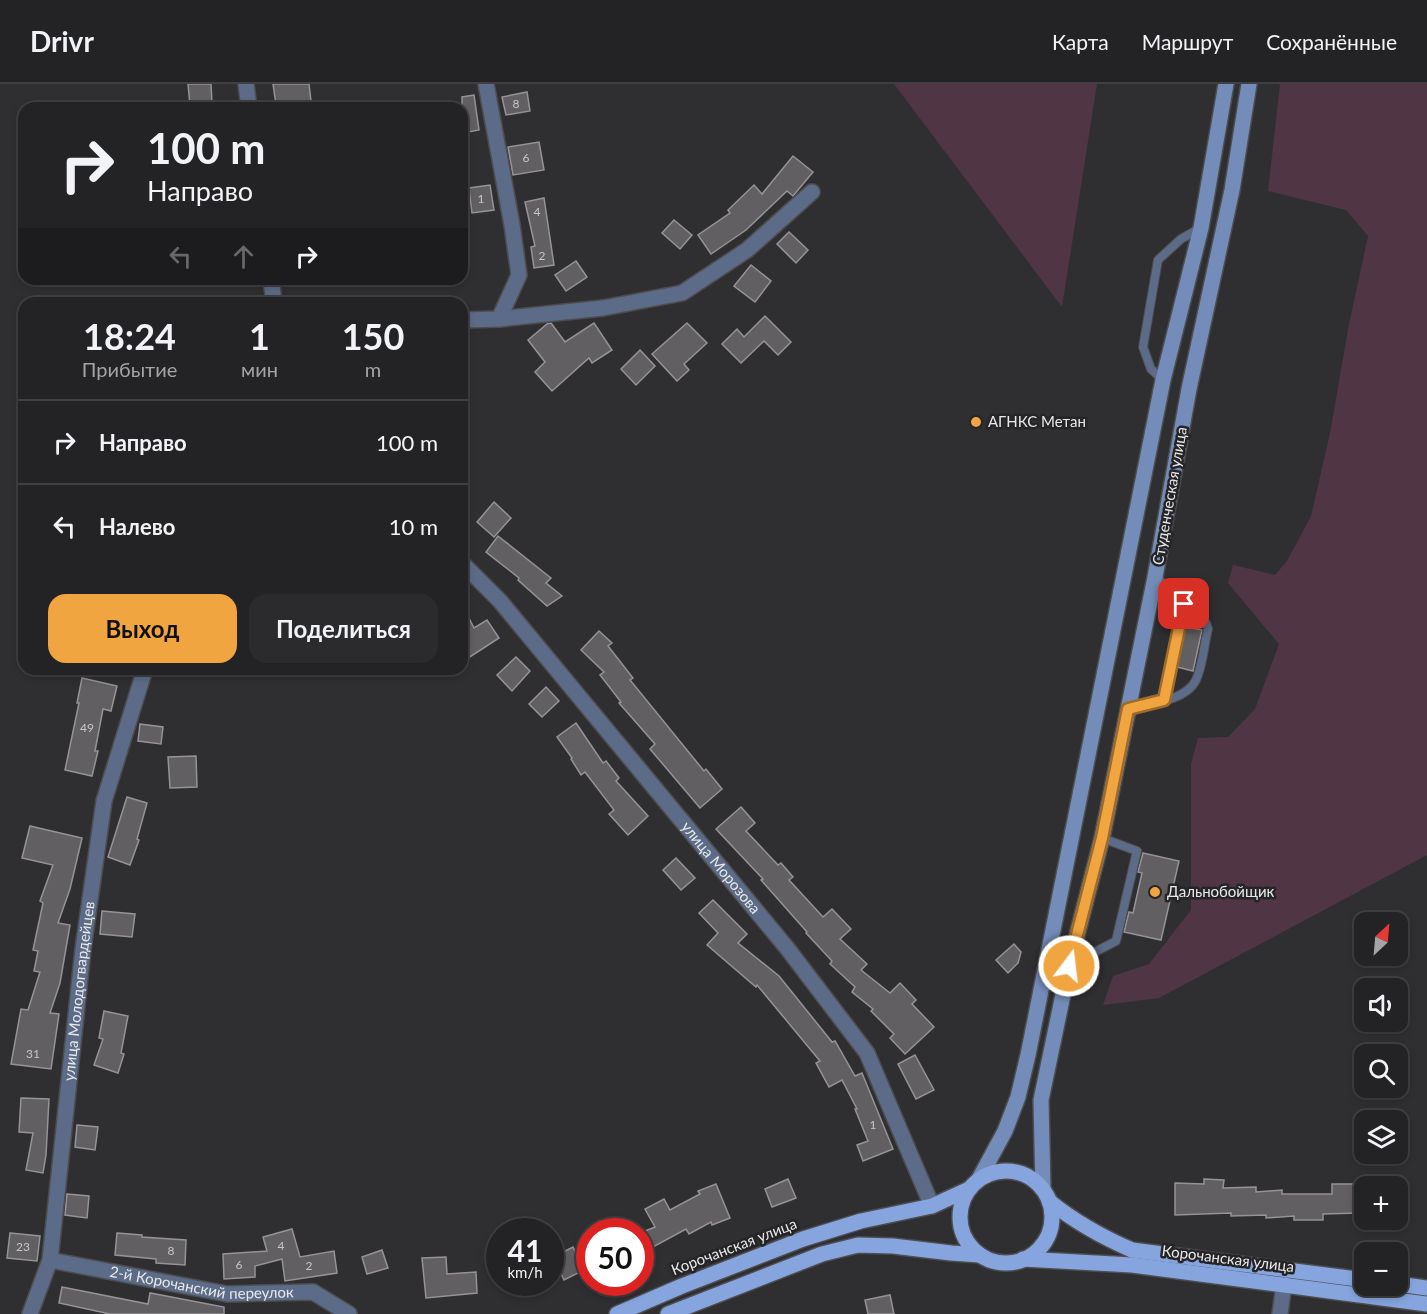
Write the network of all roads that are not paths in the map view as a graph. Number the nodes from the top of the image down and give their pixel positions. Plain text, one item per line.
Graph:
1 (246, 84) edge
2 (486, 84) edge
3 (1226, 84) edge
4 (1249, 84) edge
5 (248, 102) edge
6 (812, 192) dead end
7 (1201, 228) junction
8 (500, 319) junction
9 (468, 320) edge
10 (1163, 380) junction
11 (468, 569) edge
12 (1155, 577) junction
13 (1184, 604) junction
14 (143, 675) edge
15 (1164, 700) junction
16 (1128, 709) junction
17 (1102, 838) junction
18 (1069, 966) junction
19 (974, 1184) junction
20 (1046, 1195) junction
21 (932, 1206) junction
22 (980, 1255) junction
23 (1023, 1259) junction
24 (50, 1260) junction
25 (1354, 1279) edge
26 (1284, 1284) junction
27 (1408, 1285) edge
28 (1427, 1288) edge
29 (1427, 1304) edge
30 (30, 1314) edge
31 (349, 1314) edge
32 (618, 1314) edge
33 (668, 1314) edge
34 (1280, 1314) edge

1 - 5 street
2 - 8 street
3 - 7 main road, Студенческая улица
4 - 12 main road, Студенческая улица
6 - 8 street
7 - 10 main road, Студенческая улица
7 - 10 lane
8 - 9 street
10 - 19 main road, Студенческая улица
11 - 21 street, улица Морозова
12 - 13 lane
12 - 16 main road, Студенческая улица
13 - 15 lane
13 - 15 lane
14 - 24 street, улица Молодогвардейцев
15 - 16 lane
16 - 17 main road, Студенческая улица
17 - 18 main road, Студенческая улица
17 - 18 lane
18 - 20 main road, Студенческая улица
19 - 20 main road
19 - 21 main road, Корочанская улица
19 - 22 main road
20 - 23 main road
20 - 25 main road, Корочанская улица
21 - 32 main road, Корочанская улица
22 - 23 main road
22 - 33 main road
23 - 26 main road, Корочанская улица
24 - 30 street, улица Молодогвардейцев
24 - 31 street, 2-й Корочанский переулок
26 - 29 main road, Корочанская улица
26 - 34 street
27 - 28 main road

